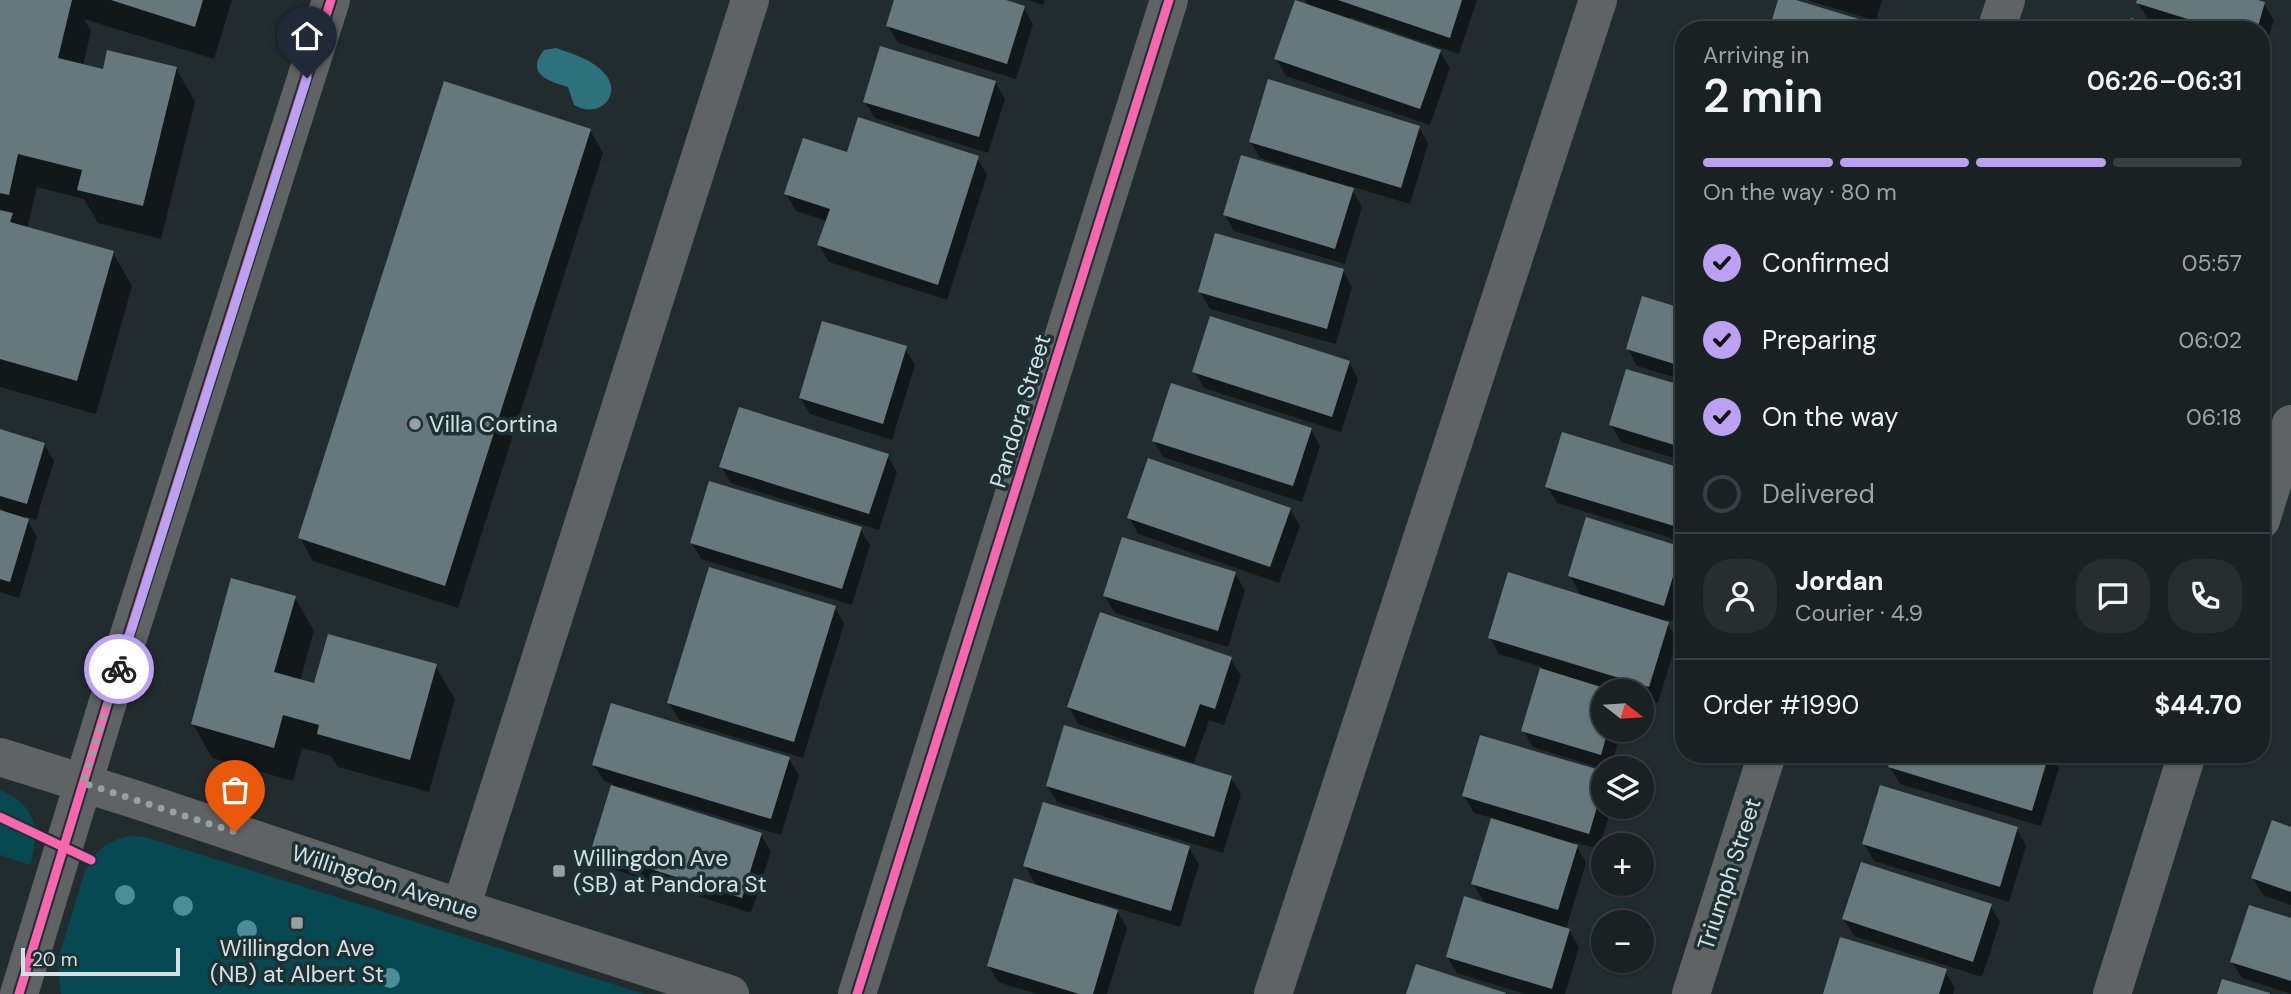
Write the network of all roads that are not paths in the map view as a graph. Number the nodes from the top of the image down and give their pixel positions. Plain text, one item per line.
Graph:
1 (331, 0) edge
2 (750, 0) edge
3 (1170, 0) edge
4 (1598, 0) edge
5 (2006, 0) edge
6 (1999, 21) edge
7 (2291, 424) edge
8 (2270, 491) edge
9 (0, 757) edge
10 (1764, 763) edge
11 (2184, 763) edge
12 (83, 783) junction
13 (461, 908) junction
14 (19, 994) edge
15 (730, 994) edge
16 (857, 994) edge
17 (1273, 994) edge
18 (1691, 994) edge
19 (2112, 994) edge

1 - 12 street
2 - 13 street
3 - 16 street, Pandora Street
4 - 17 street
5 - 6 street
7 - 8 street
9 - 12 street, Willingdon Avenue
10 - 18 street, Triumph Street
11 - 19 street
12 - 13 street, Willingdon Avenue
12 - 14 street
13 - 15 street, Willingdon Avenue

